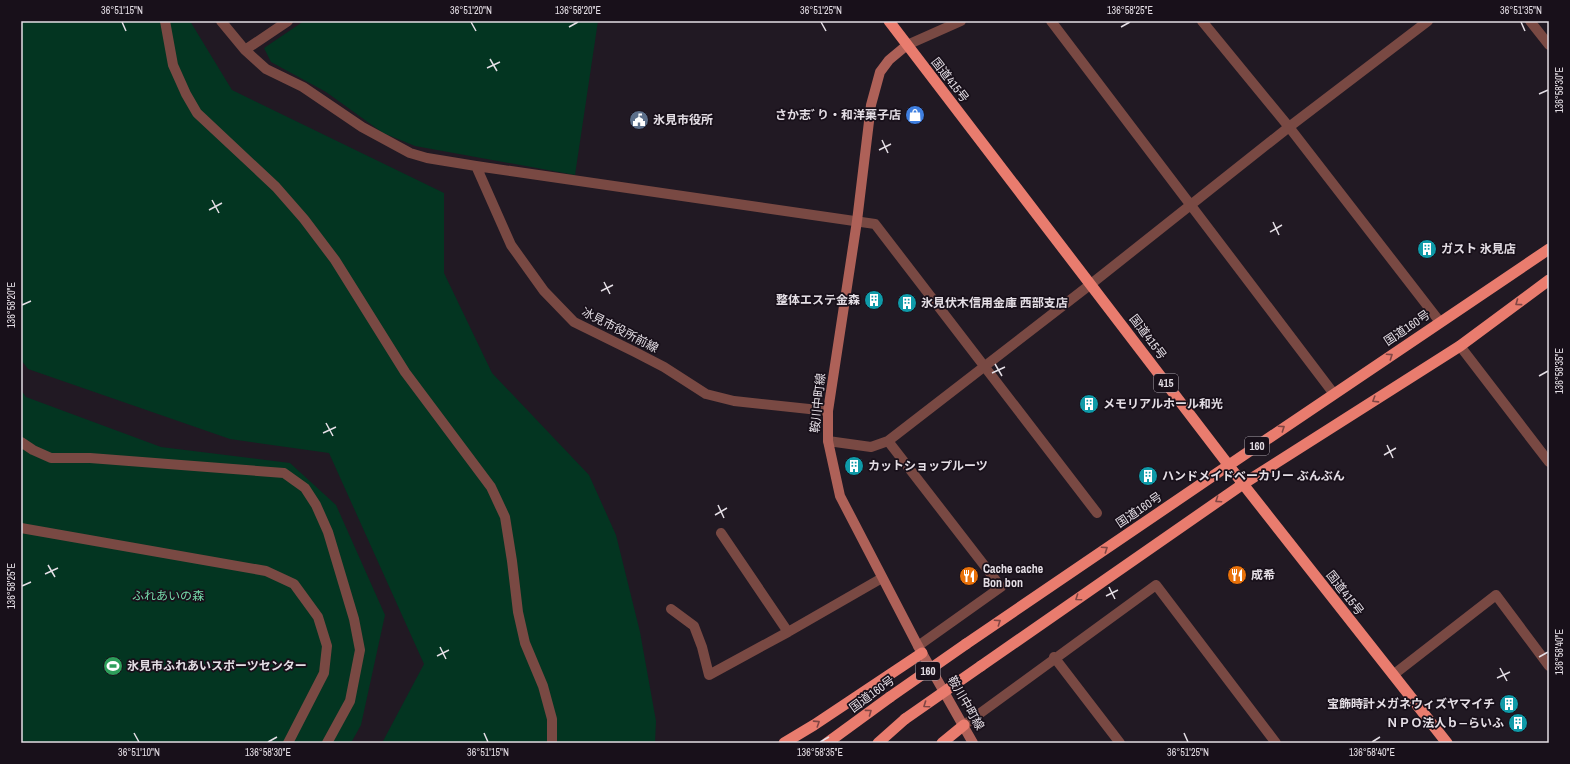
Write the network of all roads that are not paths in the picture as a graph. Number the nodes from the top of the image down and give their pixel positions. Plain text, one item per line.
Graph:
1 (165, 21) edge
2 (221, 21) edge
3 (288, 21) edge
4 (889, 21) edge
5 (961, 21) edge
6 (1051, 21) edge
7 (1202, 21) edge
8 (1428, 21) edge
9 (1530, 21) edge
10 (907, 45) junction
11 (1549, 45) edge
12 (245, 50) junction
13 (1289, 127) junction
14 (476, 166) junction
15 (1190, 205) junction
16 (857, 221) junction
17 (1549, 249) edge
18 (1549, 280) edge
19 (1091, 284) junction
20 (1440, 322) junction
21 (1460, 346) junction
22 (983, 367) junction
23 (1334, 394) junction
24 (828, 411) junction
25 (828, 441) junction
26 (888, 441) junction
27 (21, 442) edge
28 (1549, 462) edge
29 (1228, 465) junction
30 (1243, 484) junction
31 (1097, 514) dead end
32 (21, 528) edge
33 (721, 533) dead end
34 (882, 578) junction
35 (671, 609) dead end
36 (788, 632) junction
37 (920, 649) junction
38 (1054, 658) junction
39 (1549, 666) edge
40 (1393, 675) junction
41 (964, 725) junction
42 (288, 743) edge
43 (327, 743) edge
44 (552, 743) edge
45 (784, 743) edge
46 (827, 743) edge
47 (878, 743) edge
48 (942, 743) edge
49 (974, 743) edge
50 (1120, 743) edge
51 (1276, 743) edge
52 (1447, 743) edge

1 - 44 street
2 - 12 street
3 - 12 street
4 - 10 highway, 国道415号 / 415
5 - 10 street
6 - 15 street
7 - 13 street
8 - 13 street
9 - 11 street
10 - 16 main road, 鞍川中町線
10 - 19 highway, 国道415号 / 415
12 - 14 street
13 - 15 street
13 - 20 street
14 - 16 street
14 - 24 street, 冰見市役所前線
15 - 19 street
15 - 23 street
16 - 22 street
16 - 24 main road, 鞍川中町線
17 - 20 highway, 国道160号 / 160
18 -> 21 highway, 160
19 - 22 street
19 - 29 highway, 国道415号 / 415
23 -> 20 highway, 国道160号 / 160
21 - 28 street
21 -> 30 highway, 160
22 - 26 street
22 - 31 street
29 -> 23 highway, 国道160号 / 160
24 - 25 main road, 鞍川中町線
25 - 26 street
25 - 34 main road, 鞍川中町線
26 - 37 street
27 - 43 street
29 - 30 highway, 国道415号 / 415
46 -> 29 highway, 国道160号 / 160, bridge
30 - 40 highway, 国道415号 / 415
30 -> 47 highway, 160, bridge
32 - 42 street
33 - 36 street
34 - 36 street
34 - 37 main road, 鞍川中町線
35 - 36 street
37 - 41 main road, 鞍川中町線
45 -> 37 highway
38 - 41 street
38 - 50 street
38 - 51 street
39 - 40 street
40 - 52 highway, 国道415号 / 415
41 - 48 highway
41 - 49 main road, 鞍川中町線

